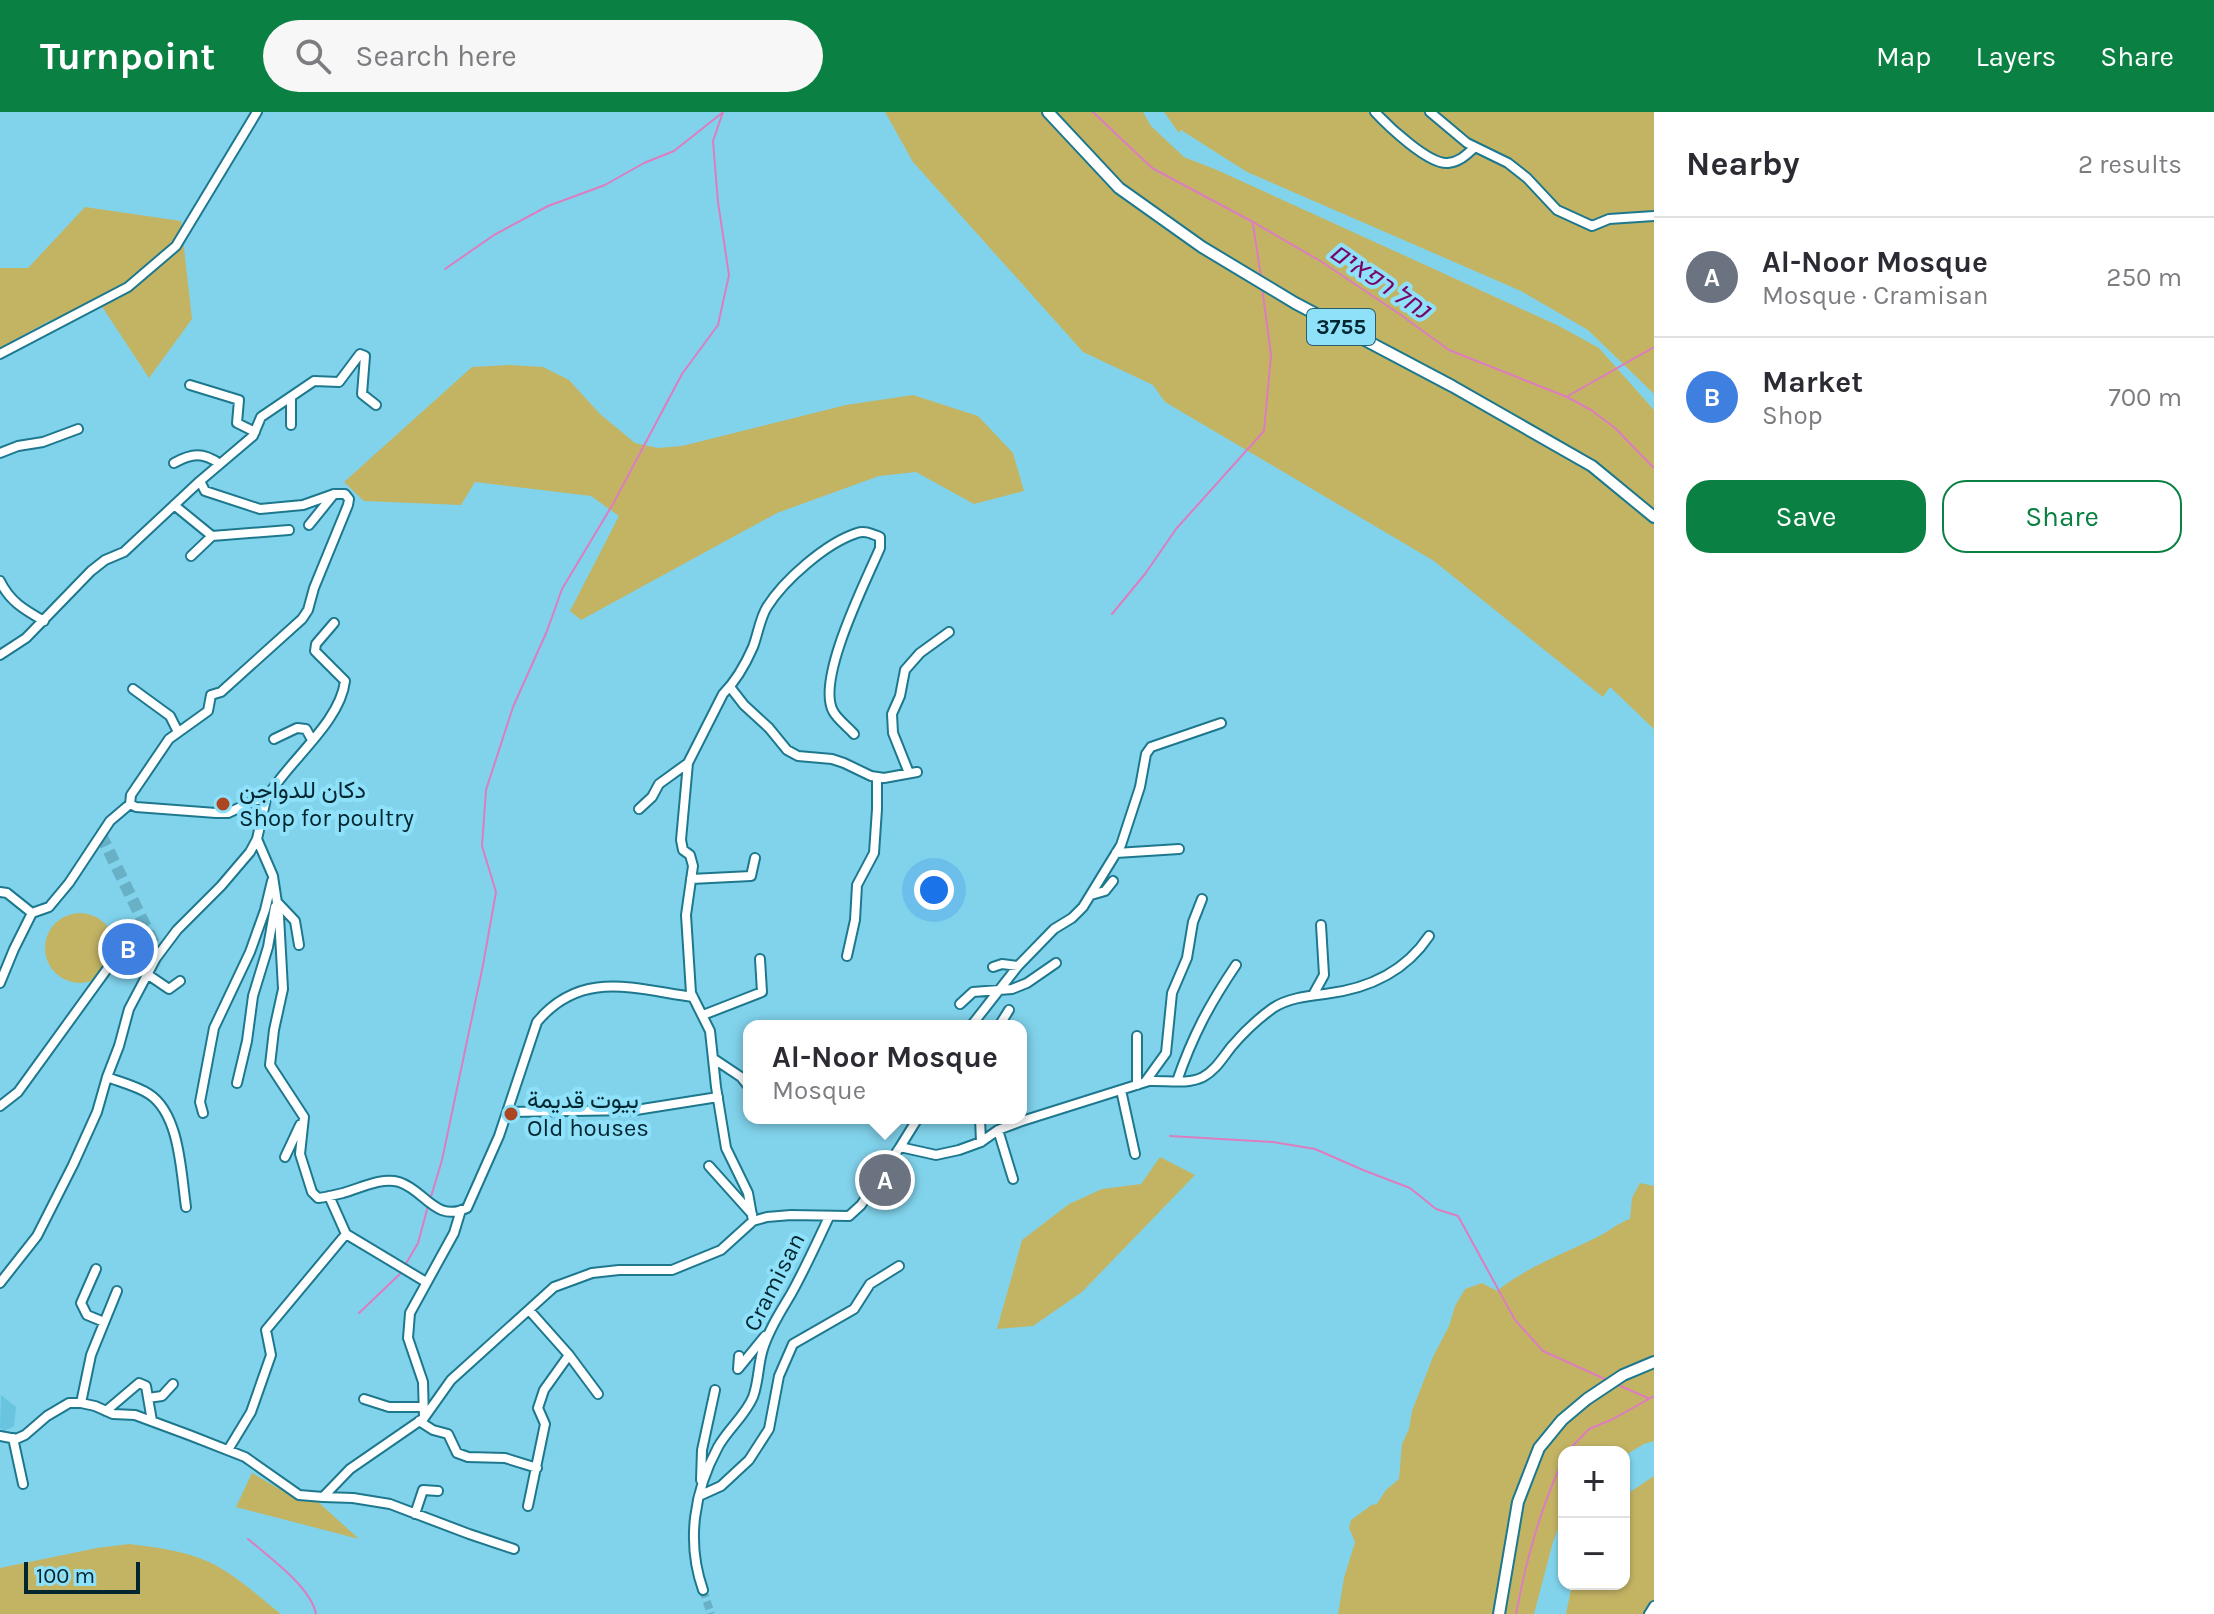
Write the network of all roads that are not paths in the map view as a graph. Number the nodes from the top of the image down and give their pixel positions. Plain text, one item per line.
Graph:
1 (257, 112) edge
2 (1048, 112) edge
3 (1375, 112) edge
4 (1430, 112) edge
5 (1475, 147) junction
6 (1654, 216) edge
7 (0, 354) edge
8 (190, 385) dead end
9 (291, 397) junction
10 (376, 405) dead end
11 (291, 425) dead end
12 (78, 429) dead end
13 (255, 432) junction
14 (0, 453) edge
15 (174, 463) dead end
16 (220, 464) junction
17 (200, 481) junction
18 (334, 494) junction
19 (174, 505) junction
20 (1654, 517) edge
21 (309, 525) dead end
22 (289, 530) dead end
23 (212, 536) junction
24 (191, 556) dead end
25 (0, 581) edge
26 (44, 621) junction
27 (334, 623) dead end
28 (949, 632) dead end
29 (0, 655) edge
30 (730, 687) junction
31 (133, 689) dead end
32 (1221, 723) dead end
33 (178, 732) junction
34 (854, 734) dead end
35 (274, 739) dead end
36 (312, 740) junction
37 (688, 763) junction
38 (877, 777) junction
39 (266, 799) junction
40 (130, 804) junction
41 (639, 809) dead end
42 (257, 839) junction
43 (1179, 849) dead end
44 (1116, 853) junction
45 (755, 858) dead end
46 (273, 876) junction
47 (691, 879) junction
48 (1113, 881) dead end
49 (0, 892) edge
50 (1091, 895) junction
51 (1202, 899) dead end
52 (277, 900) junction
53 (32, 913) junction
54 (1321, 925) dead end
55 (1429, 936) dead end
56 (299, 945) dead end
57 (847, 956) dead end
58 (156, 958) junction
59 (760, 959) dead end
60 (1056, 963) dead end
61 (1236, 965) dead end
62 (1018, 966) junction
63 (993, 967) dead end
64 (147, 974) junction
65 (180, 981) dead end
66 (0, 983) edge
67 (998, 991) junction
68 (1313, 995) junction
69 (693, 997) junction
70 (960, 1004) dead end
71 (1009, 1010) dead end
72 (703, 1015) junction
73 (976, 1020) edge
74 (1003, 1020) edge
75 (1137, 1036) dead end
76 (714, 1059) junction
77 (107, 1077) junction
78 (743, 1080) edge
79 (1177, 1081) junction
80 (237, 1083) dead end
81 (1141, 1083) junction
82 (1121, 1090) junction
83 (718, 1097) junction
84 (0, 1106) edge
85 (507, 1112) junction
86 (203, 1113) dead end
87 (304, 1117) junction
88 (1027, 1121) edge
89 (914, 1124) edge
90 (980, 1124) edge
91 (1016, 1124) edge
92 (998, 1130) junction
93 (981, 1142) junction
94 (900, 1147) junction
95 (1135, 1154) dead end
96 (285, 1157) dead end
97 (709, 1166) dead end
98 (1013, 1179) dead end
99 (329, 1196) junction
100 (186, 1207) dead end
101 (461, 1210) junction
102 (829, 1217) junction
103 (753, 1218) junction
104 (346, 1234) junction
105 (899, 1266) dead end
106 (96, 1269) dead end
107 (426, 1282) junction
108 (0, 1283) edge
109 (117, 1291) dead end
110 (529, 1310) junction
111 (104, 1322) junction
112 (772, 1327) junction
113 (569, 1355) junction
114 (739, 1356) dead end
115 (1654, 1362) edge
116 (173, 1384) dead end
117 (715, 1390) dead end
118 (598, 1394) dead end
119 (148, 1398) junction
120 (364, 1399) dead end
121 (81, 1403) junction
122 (423, 1407) junction
123 (106, 1411) junction
124 (421, 1419) junction
125 (152, 1421) junction
126 (0, 1436) edge
127 (13, 1438) junction
128 (228, 1450) junction
129 (537, 1468) junction
130 (23, 1484) dead end
131 (438, 1491) dead end
132 (700, 1493) junction
133 (323, 1497) junction
134 (528, 1506) dead end
135 (415, 1514) junction
136 (514, 1549) dead end
137 (703, 1590) tunnel mouth
138 (1654, 1606) edge
139 (1499, 1614) edge
140 (1649, 1614) edge

1 - 7 street
2 - 20 main road, 3755
3 - 5 street
4 - 5 street
5 - 6 street
8 - 13 street
9 - 10 street
9 - 11 street
9 - 13 street
12 - 14 street
13 - 16 street
15 - 16 street
16 - 17 street
17 - 18 street
17 - 19 street
18 - 21 street
18 - 33 street
19 - 23 street
19 - 26 street
22 - 23 street
23 - 24 street
25 - 26 street
26 - 29 street
27 - 36 street
28 - 38 street
30 - 34 street
30 - 37 street
30 - 38 street
31 - 33 street
32 - 44 street
33 - 40 street
35 - 36 street
36 - 39 street
37 - 41 street
37 - 47 street
38 - 57 street
39 - 40 street
39 - 42 street
40 - 53 street
42 - 46 street
42 - 58 street
43 - 44 street
44 - 50 street
45 - 47 street
46 - 52 street
46 - 86 street
47 - 69 street
48 - 50 street
49 - 53 street
50 - 62 street
51 - 81 street
52 - 56 street
52 - 80 street
52 - 87 street
53 - 66 street
54 - 68 street
55 - 68 street
58 - 64 street
58 - 84 street
59 - 72 street
60 - 67 street
61 - 79 street
62 - 63 street
62 - 67 street
64 - 65 street
64 - 77 street
67 - 70 street
67 - 73 street
68 - 79 street
69 - 72 street
69 - 85 street
71 - 74 street
72 - 76 street
75 - 81 street
76 - 78 street
76 - 83 street
77 - 100 street
77 - 108 street
79 - 81 street
81 - 82 street
82 - 88 street
82 - 95 street
83 - 85 street
83 - 103 street
85 - 101 street
87 - 96 street
87 - 99 street
89 - 94 street
90 - 93 street
91 - 92 street
92 - 93 street
92 - 98 street
93 - 94 street
94 - 102 street
97 - 103 street
99 - 101 street
99 - 104 street
101 - 107 street
102 - 103 street
102 - 112 street, Cramisan
103 - 110 street
104 - 107 street
104 - 128 street
105 - 132 street
106 - 111 street
107 - 122 street
109 - 111 street
110 - 113 street
110 - 124 street
111 - 121 street
112 - 114 street
112 - 132 street, Cramisan
113 - 118 street
113 - 129 street
115 - 139 main road
116 - 119 street
117 - 132 street
119 - 123 street
119 - 125 street
120 - 122 street
121 - 123 street
121 - 127 street
122 - 124 street
123 - 125 street
124 - 129 street
124 - 133 street
125 - 128 street
126 - 127 street
127 - 130 street
128 - 133 street
129 - 134 street
131 - 135 street
132 - 137 street, Cramisan
133 - 135 street
135 - 136 street
138 - 140 street

